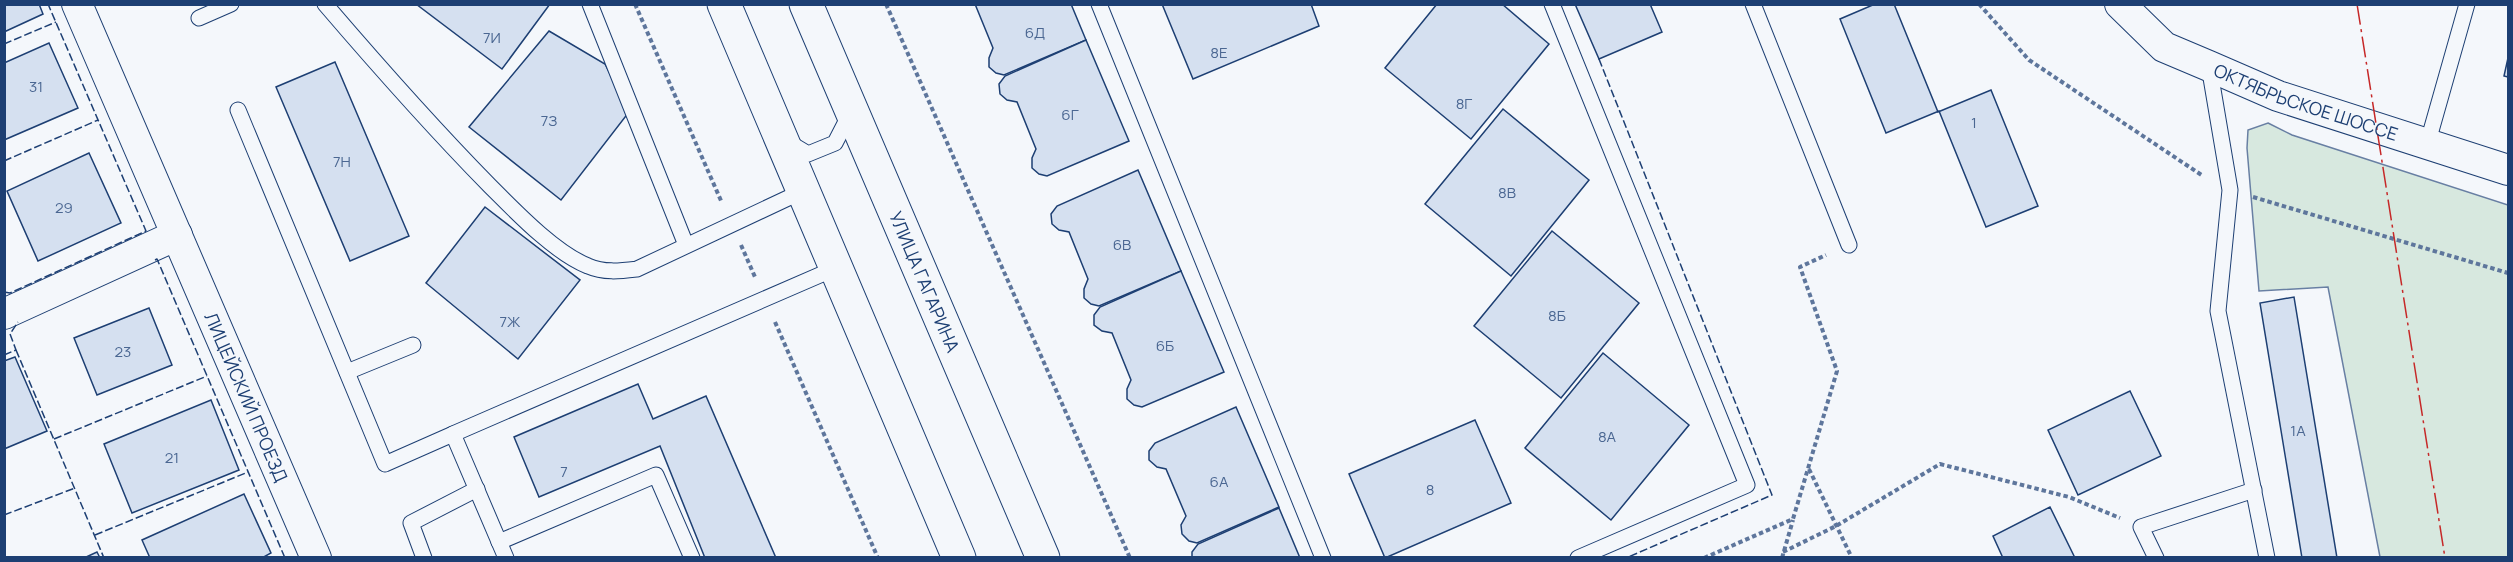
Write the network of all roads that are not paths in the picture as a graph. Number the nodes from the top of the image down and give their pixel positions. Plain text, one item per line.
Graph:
1 (77, 4) edge
2 (231, 4) edge
3 (325, 4) edge
4 (590, 4) edge
5 (724, 4) edge
6 (806, 4) edge
7 (1099, 4) edge
8 (1552, 4) edge
9 (1753, 4) edge
10 (2120, 4) edge
11 (2467, 4) edge
12 (199, 18) dead end
13 (2209, 66) junction
14 (238, 110) dead end
15 (852, 111) junction
16 (781, 138) junction
17 (2427, 145) junction
18 (2508, 170) edge
19 (803, 190) junction
20 (177, 235) junction
21 (686, 245) junction
22 (1849, 245) road end
23 (836, 268) junction
24 (4, 314) edge
25 (413, 345) dead end
26 (347, 372) junction
27 (453, 434) junction
28 (477, 489) junction
29 (2254, 490) junction
30 (499, 542) junction
31 (316, 558) edge
32 (424, 558) edge
33 (506, 558) edge
34 (692, 558) edge
35 (959, 558) edge
36 (1043, 558) edge
37 (1323, 558) edge
38 (1578, 558) edge
39 (2156, 558) edge
40 (2267, 558) edge

1 - 20 street, ЛИЦЕЙСКИЙ ПРОЕЗД
2 - 12 lane
3 - 21 lane
4 - 21 lane
5 - 16 street
6 - 15 street, УЛИЦА ГАГАРИНА
7 - 37 lane
8 - 38 lane
9 - 22 lane
10 - 13 street, ОКТЯБРЬСКОЕ ШОССЕ
11 - 17 lane
13 - 17 street, ОКТЯБРЬСКОЕ ШОССЕ
13 - 29 lane
14 - 26 lane
15 - 16 lane
15 - 36 street, УЛИЦА ГАГАРИНА
16 - 19 street
17 - 18 street, ОКТЯБРЬСКОЕ ШОССЕ
19 - 21 lane
19 - 23 street
20 - 24 street
20 - 31 street, ЛИЦЕЙСКИЙ ПРОЕЗД
23 - 27 lane
23 - 35 street
25 - 26 lane
26 - 27 lane
27 - 28 lane
28 - 30 lane
28 - 32 lane
29 - 39 lane
29 - 40 lane
30 - 33 lane
30 - 34 lane

